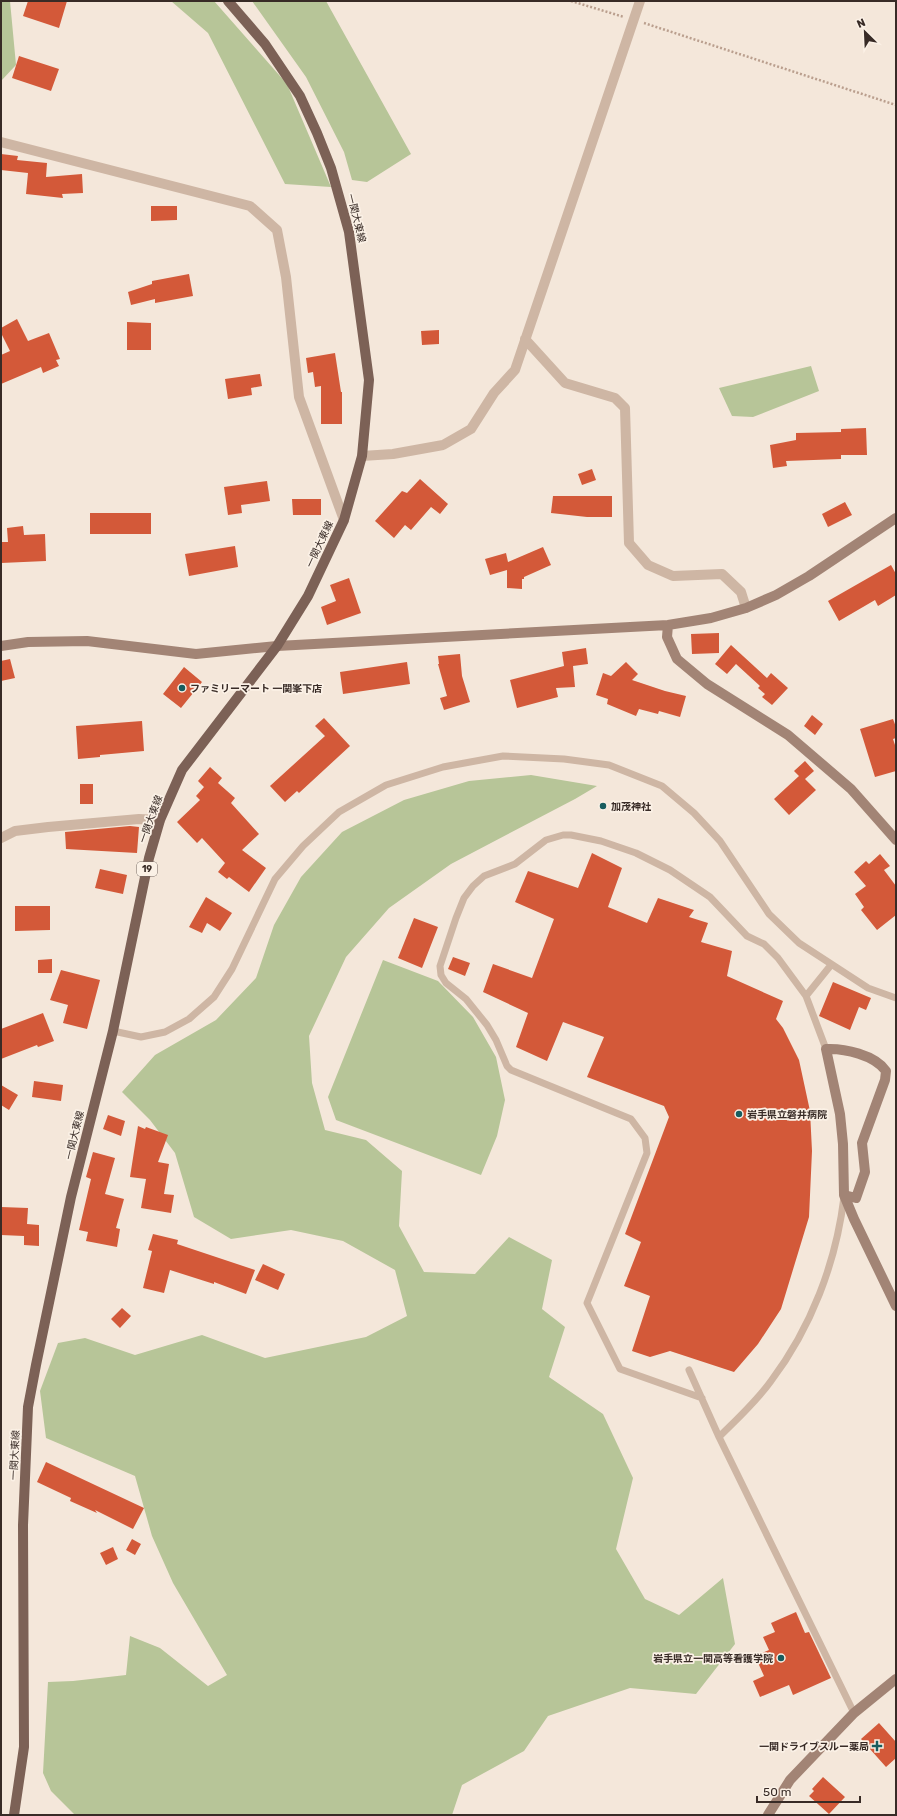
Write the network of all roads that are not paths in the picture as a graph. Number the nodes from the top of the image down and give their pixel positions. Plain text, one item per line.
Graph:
1 (228, 1) edge
2 (640, 1) edge
3 (1, 142) edge
4 (525, 339) junction
5 (362, 456) junction
6 (896, 518) edge
7 (344, 520) junction
8 (746, 608) junction
9 (668, 625) junction
10 (1, 646) edge
11 (277, 646) junction
12 (160, 820) junction
13 (1, 838) edge
14 (896, 840) edge
15 (831, 965) junction
16 (806, 996) junction
17 (896, 998) edge
18 (113, 1031) junction
19 (826, 1049) junction
20 (844, 1195) junction
21 (896, 1306) edge
22 (689, 1370) dead end
23 (702, 1398) junction
24 (719, 1437) junction
25 (896, 1679) edge
26 (854, 1713) junction
27 (14, 1815) edge
28 (768, 1815) edge

1 - 5 main road, 一関大東線 / 19
2 - 4 street
3 - 7 street
4 - 5 street
4 - 8 street
5 - 7 main road, 一関大東線 / 19
6 - 8 street
7 - 11 main road, 一関大東線 / 19
8 - 9 street
9 - 11 street
9 - 14 street
10 - 11 street
11 - 12 main road, 一関大東線 / 19
12 - 13 street
12 - 18 main road, 一関大東線 / 19
15 - 16 lane
15 - 17 lane
15 - 18 lane
16 - 19 lane
16 - 23 lane
18 - 27 main road, 一関大東線 / 19
19 - 20 street
19 - 20 street
20 - 21 street
20 - 24 lane
22 - 23 lane
23 - 24 lane
24 - 26 lane
25 - 26 street
26 - 28 street

